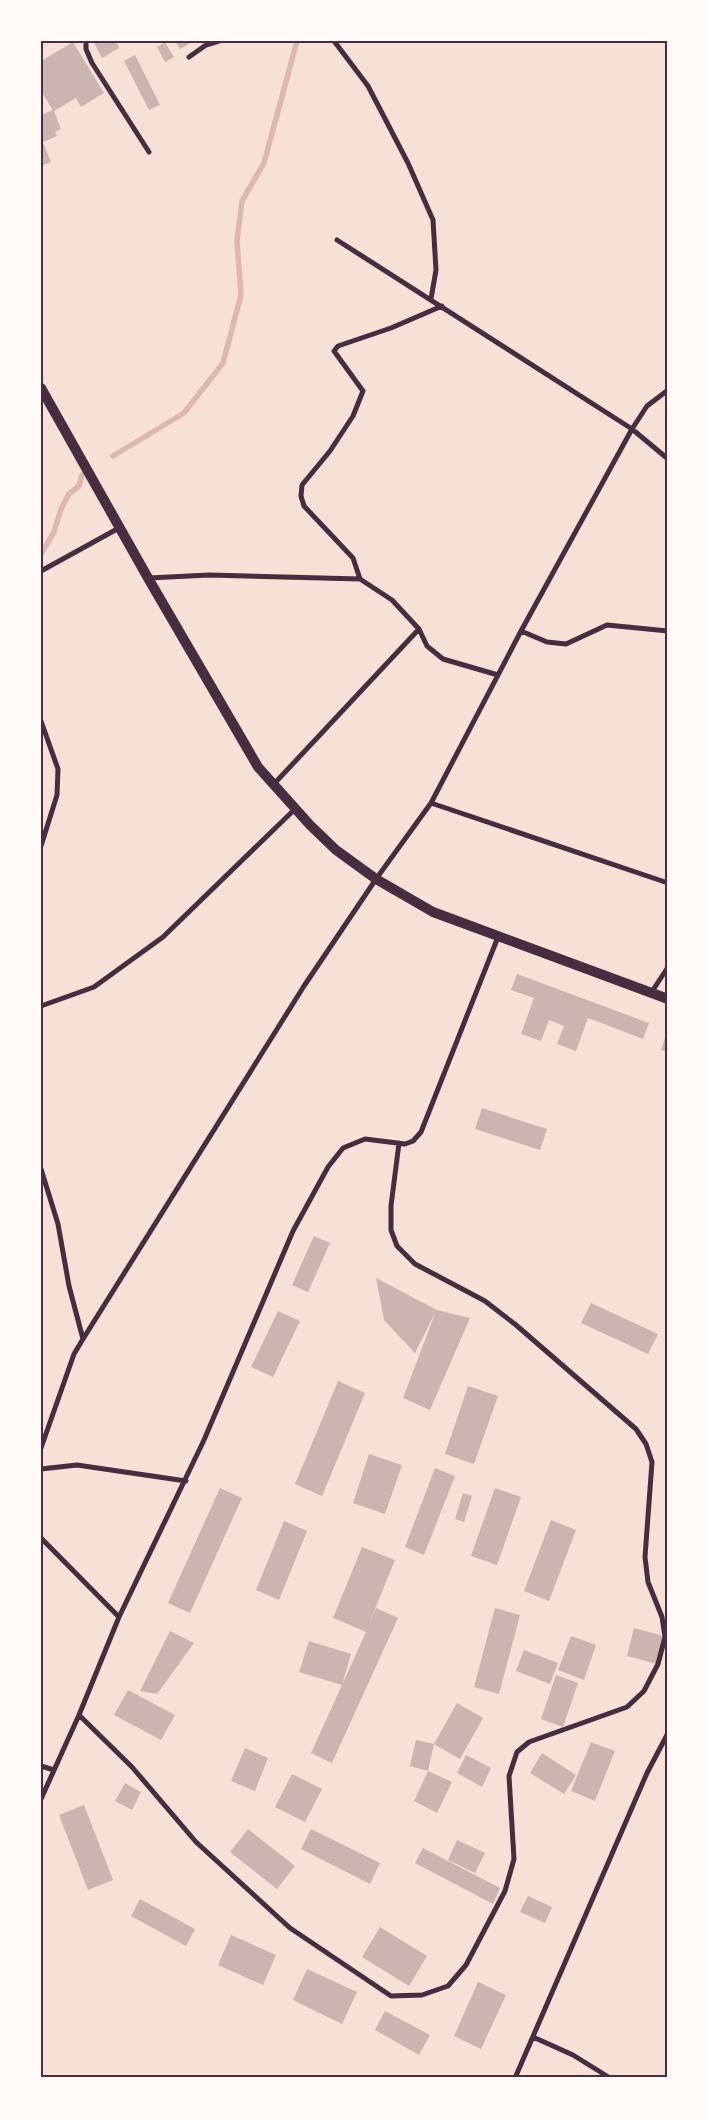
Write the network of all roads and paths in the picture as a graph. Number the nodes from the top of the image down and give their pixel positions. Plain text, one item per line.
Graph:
1 (86, 41) edge
2 (218, 41) edge
3 (334, 41) edge
4 (190, 57) dead end
5 (149, 152) dead end
6 (337, 240) dead end
7 (431, 299) junction
8 (442, 306) junction
9 (41, 388) edge
10 (668, 390) edge
11 (632, 429) junction
12 (668, 459) edge
13 (120, 528) junction
14 (41, 571) edge
15 (148, 578) junction
16 (360, 579) junction
17 (419, 629) junction
18 (521, 630) junction
19 (668, 631) edge
20 (498, 676) junction
21 (41, 721) edge
22 (273, 785) junction
23 (431, 803) junction
24 (295, 809) junction
25 (41, 846) edge
26 (376, 879) junction
27 (668, 883) edge
28 (498, 937) junction
29 (668, 967) edge
30 (651, 993) junction
31 (668, 999) edge
32 (41, 1006) edge
33 (399, 1143) junction
34 (41, 1169) edge
35 (83, 1339) junction
36 (41, 1448) edge
37 (41, 1469) edge
38 (186, 1480) junction
39 (42, 1540) edge
40 (119, 1617) junction
41 (79, 1714) junction
42 (668, 1733) edge
43 (41, 1766) edge
44 (54, 1770) junction
45 (41, 1799) edge
46 (533, 2037) junction
47 (515, 2078) edge
48 (610, 2078) edge

1 - 5 street
2 - 4 street
3 - 7 street
6 - 7 street
7 - 8 street
8 - 11 street
8 - 16 street
9 - 13 main road
10 - 11 street
11 - 12 street
11 - 18 street
13 - 14 street
13 - 15 main road
15 - 16 street
15 - 22 main road
16 - 17 street
17 - 20 street
17 - 22 street
18 - 19 street
18 - 20 street
20 - 23 street
21 - 25 street
22 - 24 main road
23 - 26 street
23 - 27 street
24 - 26 main road
24 - 32 street
26 - 28 main road
26 - 35 street
28 - 30 main road
28 - 33 street
29 - 30 street
30 - 31 main road
33 - 38 street
33 - 41 street
34 - 35 street
35 - 36 street
37 - 38 street
38 - 40 street
39 - 40 street
40 - 41 street
41 - 44 street
42 - 46 street
43 - 44 street
44 - 45 street
46 - 47 street
46 - 48 street

